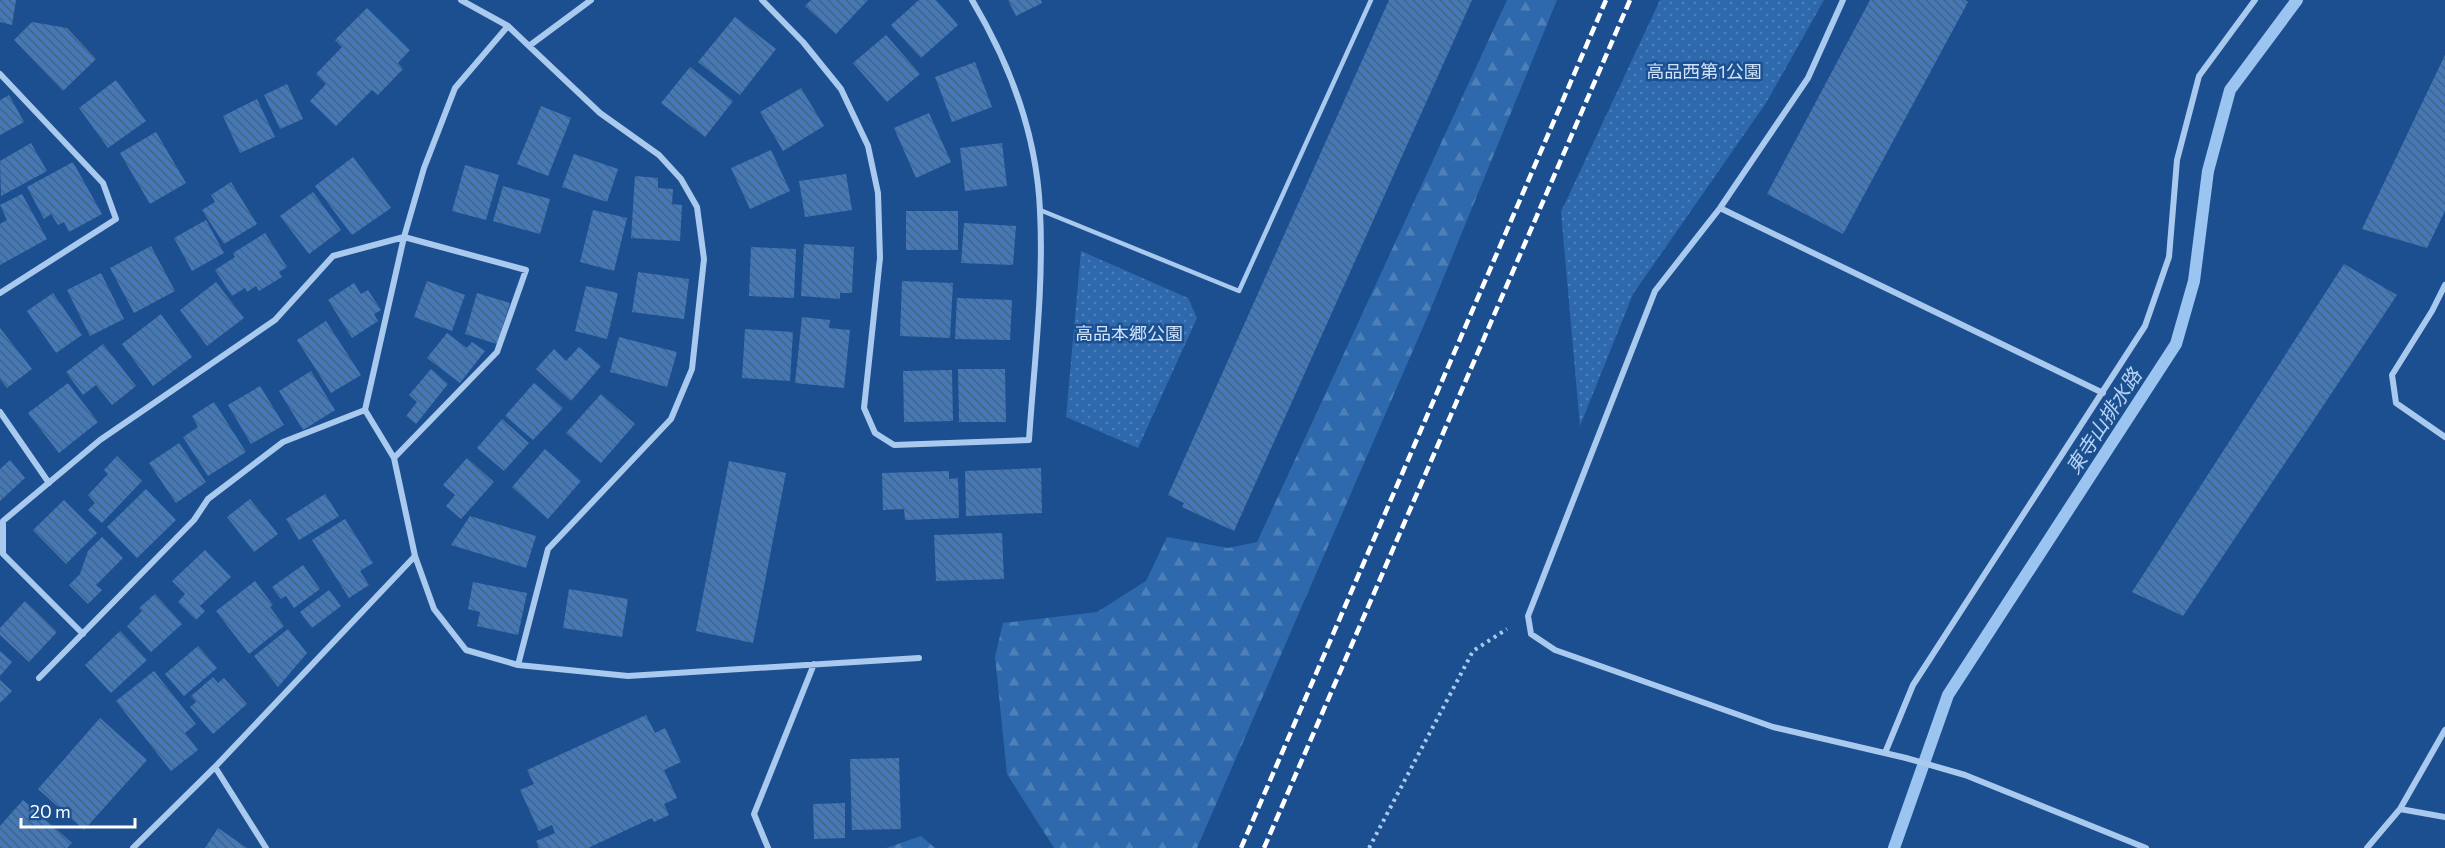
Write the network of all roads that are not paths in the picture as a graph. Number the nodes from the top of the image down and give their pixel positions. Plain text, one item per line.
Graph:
1 (461, 0) edge
2 (591, 0) edge
3 (762, 0) edge
4 (972, 0) edge
5 (1371, 0) edge
6 (1843, 0) edge
7 (2255, 0) edge
8 (508, 26) junction
9 (529, 46) junction
10 (0, 74) edge
11 (1720, 208) junction
12 (1041, 210) junction
13 (404, 237) junction
14 (2445, 285) edge
15 (0, 293) edge
16 (2103, 393) junction
17 (365, 410) junction
18 (0, 412) edge
19 (2445, 438) edge
20 (394, 458) junction
21 (50, 483) junction
22 (415, 556) junction
23 (83, 634) junction
24 (919, 658) dead end
25 (814, 664) junction
26 (518, 665) junction
27 (39, 678) dead end
28 (2445, 730) edge
29 (1885, 753) junction
30 (215, 767) junction
31 (2400, 809) junction
32 (2445, 817) edge
33 (133, 848) edge
34 (266, 848) edge
35 (768, 848) edge
36 (2146, 848) edge
37 (2367, 848) edge

1 - 8 street
2 - 9 street
3 - 12 street
4 - 12 street
5 - 12 lane
6 - 11 street
7 - 16 street
8 - 9 street
8 - 13 street
9 - 26 street
10 - 15 street
11 - 16 street
11 - 29 street
13 - 17 street
13 - 20 street
13 - 21 street
14 - 19 street
16 - 29 street
17 - 20 street
17 - 23 street
18 - 21 street
20 - 22 street
21 - 23 street
22 - 26 street
22 - 30 street
23 - 27 street
24 - 25 street
25 - 26 street
25 - 35 street
28 - 31 street
29 - 36 street
30 - 33 street
30 - 34 street
31 - 32 street
31 - 37 street

